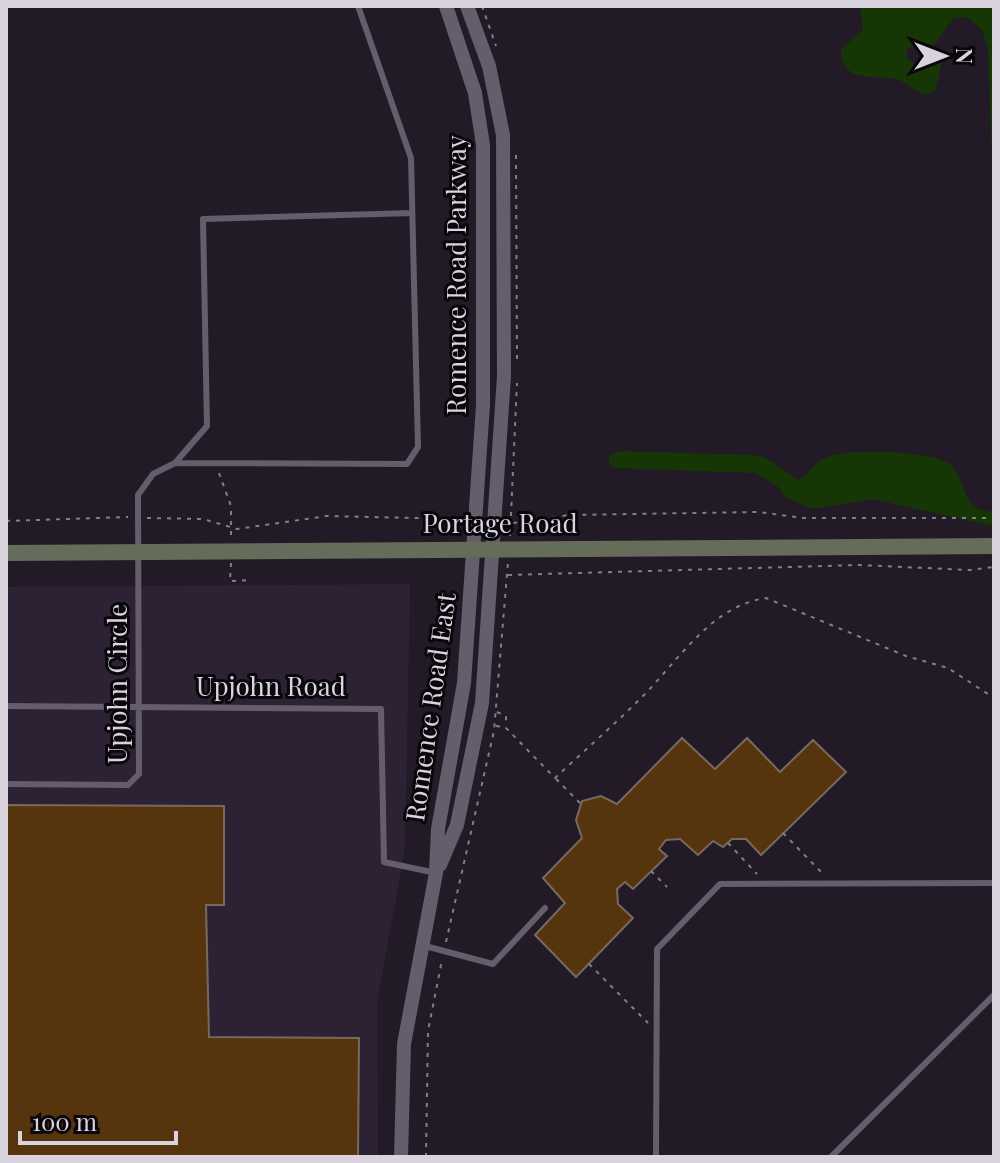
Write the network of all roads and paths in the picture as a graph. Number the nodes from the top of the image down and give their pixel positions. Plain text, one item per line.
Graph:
1 (358, 6) edge
2 (446, 6) edge
3 (467, 6) edge
4 (412, 213) junction
5 (175, 463) junction
6 (216, 465) junction
7 (231, 506) dead end
8 (138, 517) junction
9 (994, 518) edge
10 (460, 519) dead end
11 (6, 521) edge
12 (512, 523) dead end
13 (994, 546) edge
14 (475, 548) junction
15 (494, 548) junction
16 (139, 552) junction
17 (6, 553) edge
18 (994, 567) edge
19 (507, 575) dead end
20 (252, 580) dead end
21 (230, 581) dead end
22 (994, 698) edge
23 (6, 706) edge
24 (139, 707) junction
25 (496, 712) dead end
26 (495, 726) dead end
27 (505, 727) junction
28 (555, 778) junction
29 (6, 784) edge
30 (581, 804) dead end
31 (783, 833) dead end
32 (728, 843) dead end
33 (651, 871) dead end
34 (436, 873) junction
35 (757, 874) dead end
36 (823, 874) dead end
37 (994, 883) edge
38 (667, 887) dead end
39 (545, 908) dead end
40 (421, 945) junction
41 (589, 964) dead end
42 (994, 995) edge
43 (649, 1024) dead end
44 (401, 1157) edge
45 (656, 1157) edge
46 (831, 1157) edge

1 - 4 lane
2 - 14 street, Romence Road Parkway
3 - 15 street, Romence Road Parkway
4 - 5 lane, Upjohn Circle
4 - 6 lane
5 - 6 lane
5 - 8 lane, Upjohn Circle
6 - 7 path
8 - 10 path
8 - 11 path
8 - 16 lane, Upjohn Circle
9 - 12 path
13 - 15 main road, Portage Road
14 - 15 main road, Portage Road
14 - 16 main road, Portage Road
14 - 34 street, Romence Road East
15 - 34 street, Romence Road East
16 - 17 main road, Portage Road
16 - 24 lane, Upjohn Circle
18 - 19 path
20 - 21 path
22 - 28 path
23 - 24 lane, Upjohn Road
24 - 29 lane, Upjohn Circle
24 - 34 lane, Upjohn Road
25 - 27 path
26 - 27 path
27 - 28 path
28 - 30 path
31 - 36 path
32 - 35 path
33 - 38 path
34 - 40 street, Romence Road East
37 - 45 lane
39 - 40 lane
40 - 44 street, Romence Road East
41 - 43 path
42 - 46 lane

